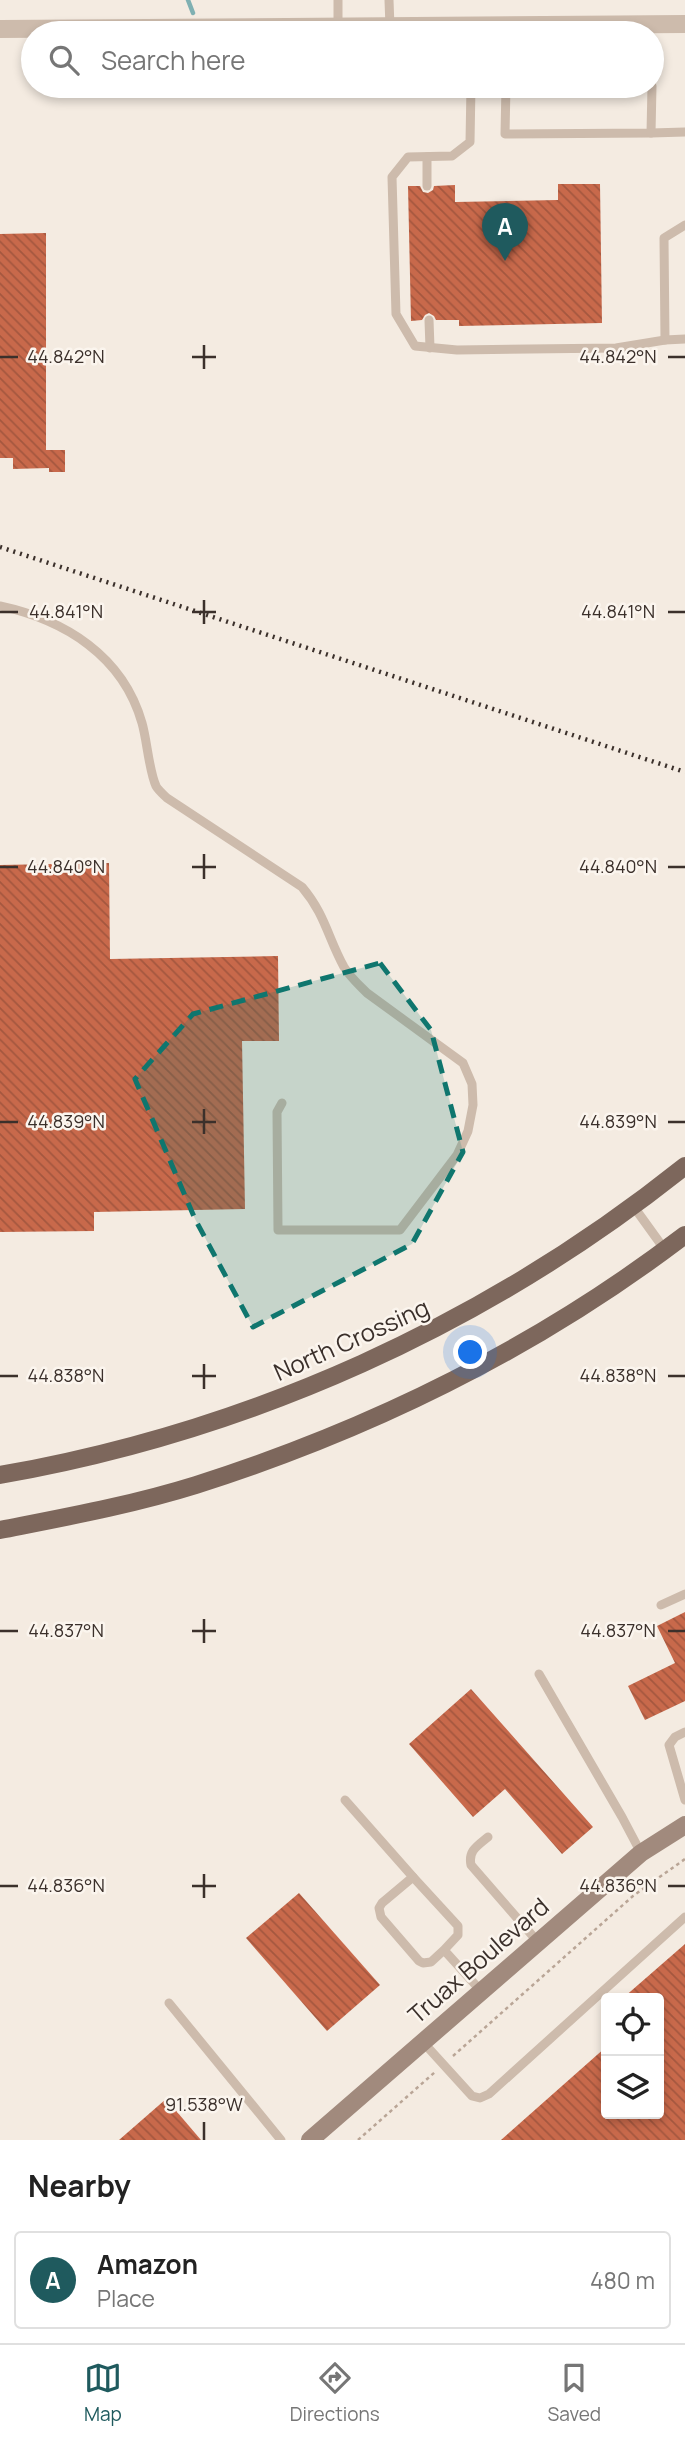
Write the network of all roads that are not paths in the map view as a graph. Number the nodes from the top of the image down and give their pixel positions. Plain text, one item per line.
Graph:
1 (338, 0) edge
2 (389, 0) edge
3 (338, 21) edge
4 (390, 21) edge
5 (664, 24) edge
6 (685, 24) edge
7 (0, 29) edge
8 (21, 29) edge
9 (471, 98) edge
10 (506, 98) edge
11 (652, 98) edge
12 (685, 132) edge
13 (651, 133) junction
14 (427, 157) junction
15 (427, 186) dead end
16 (685, 225) edge
17 (429, 320) dead end
18 (685, 339) edge
19 (665, 340) junction
20 (430, 348) junction
21 (0, 606) edge
22 (282, 1103) dead end
23 (685, 1166) edge
24 (634, 1207) junction
25 (685, 1234) edge
26 (665, 1250) junction
27 (0, 1475) edge
28 (0, 1530) edge
29 (685, 1594) edge
30 (661, 1605) dead end
31 (539, 1674) dead end
32 (685, 1732) edge
33 (345, 1800) dead end
34 (685, 1800) edge
35 (685, 1825) edge
36 (488, 1837) dead end
37 (641, 1853) junction
38 (413, 1877) junction
39 (685, 1917) edge
40 (538, 1942) junction
41 (444, 1950) junction
42 (481, 1991) junction
43 (169, 2003) dead end
44 (422, 2041) junction
45 (281, 2140) edge
46 (310, 2140) edge

1 - 3 lane
2 - 4 lane
5 - 6 street
7 - 8 street
9 - 14 lane
10 - 13 lane
11 - 13 lane
12 - 13 lane
14 - 15 lane
14 - 20 lane
16 - 19 lane
17 - 20 lane
18 - 19 lane
19 - 20 lane
21 - 22 lane
23 - 24 main road, North Crossing
24 - 26 lane
24 - 27 main road, North Crossing
25 - 26 main road
26 - 28 main road
29 - 30 lane
31 - 37 lane
32 - 34 lane
33 - 38 lane
35 - 37 main road, Truax Boulevard
36 - 40 lane
37 - 40 main road, Truax Boulevard
38 - 41 lane
38 - 41 lane
39 - 44 lane
40 - 42 main road, Truax Boulevard
41 - 42 lane
42 - 44 main road, Truax Boulevard
43 - 45 lane
44 - 46 main road, Truax Boulevard

